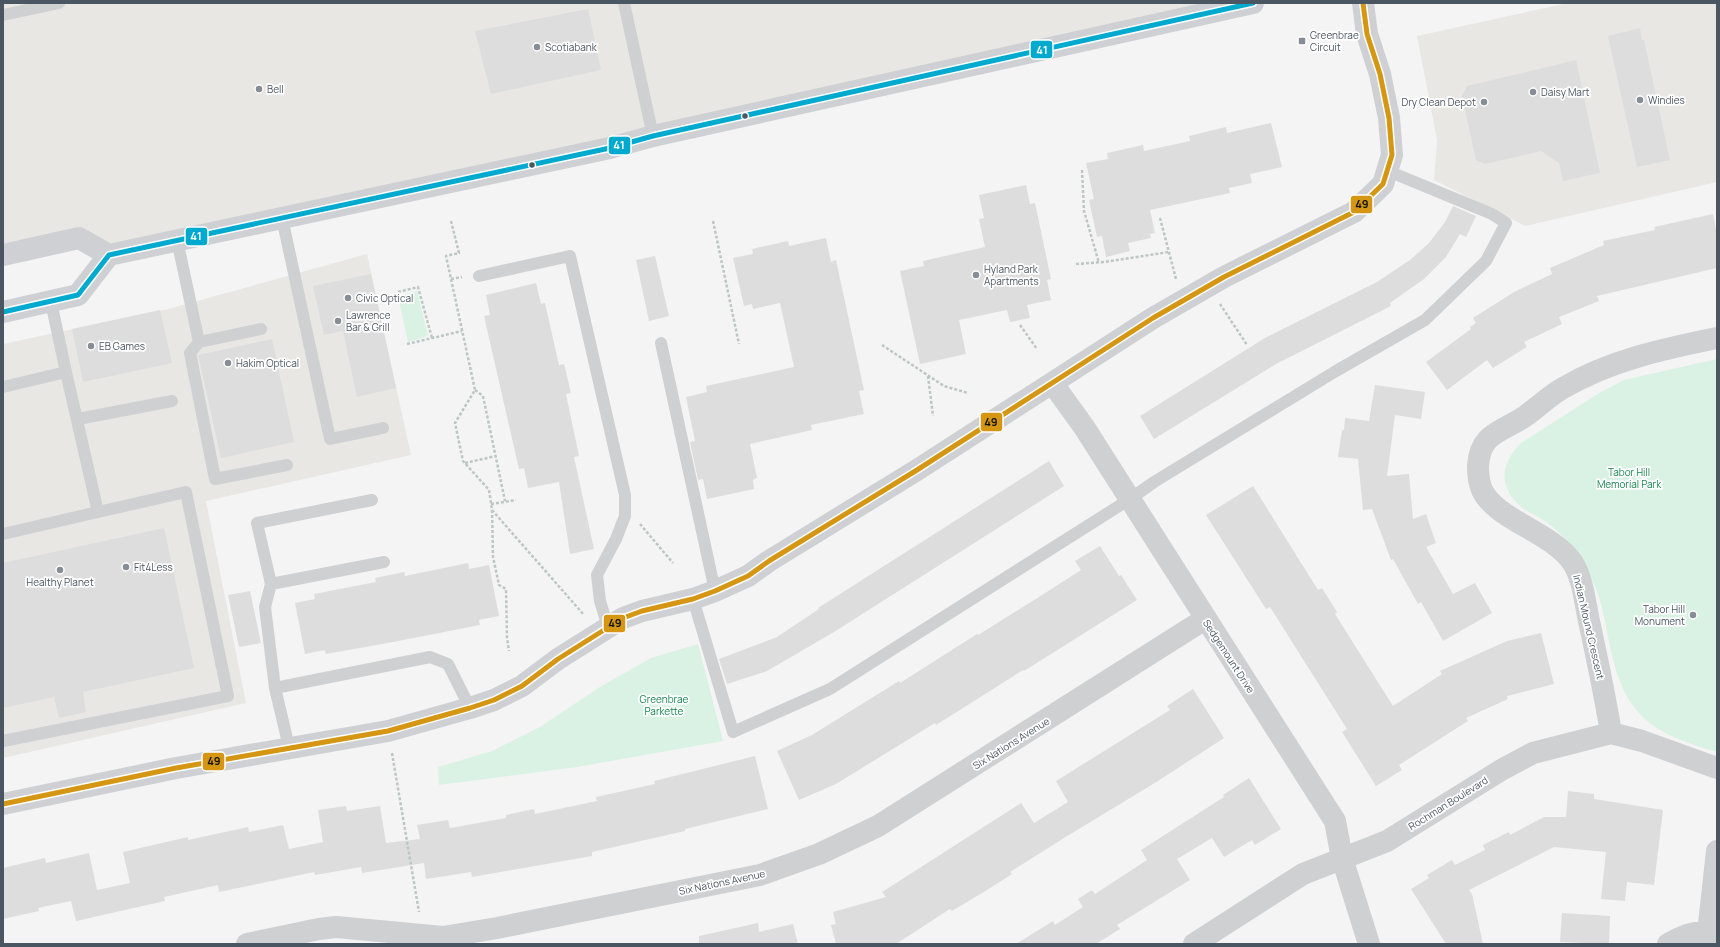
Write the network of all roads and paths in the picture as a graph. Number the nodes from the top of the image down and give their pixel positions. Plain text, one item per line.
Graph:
1 (59, 3) edge
2 (624, 3) edge
3 (1253, 3) edge
4 (1363, 3) edge
5 (3, 15) edge
6 (653, 136) junction
7 (1082, 170) dead end
8 (1388, 171) junction
9 (282, 218) junction
10 (1160, 218) dead end
11 (451, 221) dead end
12 (713, 221) dead end
13 (177, 240) junction
14 (1169, 252) junction
15 (3, 255) edge
16 (109, 255) junction
17 (1099, 262) junction
18 (1076, 264) dead end
19 (479, 276) dead end
20 (1209, 286) junction
21 (398, 292) dead end
22 (51, 302) junction
23 (1181, 303) junction
24 (3, 312) edge
25 (1020, 325) dead end
26 (261, 328) dead end
27 (462, 331) junction
28 (432, 338) junction
29 (1717, 338) edge
30 (199, 342) junction
31 (661, 343) dead end
32 (407, 344) dead end
33 (739, 344) dead end
34 (882, 345) dead end
35 (1247, 345) dead end
36 (1037, 348) dead end
37 (66, 372) junction
38 (928, 376) junction
39 (1053, 384) junction
40 (3, 386) edge
41 (475, 390) junction
42 (968, 393) dead end
43 (172, 401) dead end
44 (933, 416) dead end
45 (78, 419) junction
46 (383, 428) dead end
47 (496, 456) junction
48 (465, 463) junction
49 (287, 465) dead end
50 (1130, 499) junction
51 (372, 500) dead end
52 (516, 500) dead end
53 (505, 501) junction
54 (491, 504) junction
55 (625, 507) junction
56 (492, 510) junction
57 (98, 512) junction
58 (3, 534) edge
59 (384, 562) dead end
60 (673, 563) dead end
61 (271, 584) junction
62 (715, 591) junction
63 (693, 599) junction
64 (1205, 619) junction
65 (603, 630) junction
66 (509, 651) dead end
67 (275, 688) junction
68 (470, 708) junction
69 (388, 731) junction
70 (1611, 734) junction
71 (3, 741) edge
72 (289, 747) junction
73 (1717, 768) edge
74 (3, 804) edge
75 (1717, 851) edge
76 (1342, 858) junction
77 (424, 935) junction
78 (1713, 935) edge
79 (247, 944) edge
80 (1194, 944) edge
81 (1369, 944) edge
82 (1668, 944) edge

1 - 5 lane
2 - 6 lane
3 - 6 street
4 - 8 street
6 - 9 street
7 - 17 path
8 - 20 street
8 - 50 lane
9 - 13 street
9 - 46 lane
10 - 14 path
11 - 27 path
12 - 33 path
13 - 16 street
13 - 30 lane
14 - 17 path
14 - 23 path
15 - 16 street
16 - 22 street
17 - 18 path
19 - 55 lane
20 - 23 street
20 - 35 path
21 - 28 path
22 - 24 street
22 - 37 lane
23 - 39 street
25 - 36 path
26 - 30 lane
27 - 28 path
27 - 41 path
28 - 32 path
29 - 70 street, Indian Mound Crescent
30 - 49 lane
31 - 62 lane
34 - 38 path
37 - 40 lane
37 - 45 lane
38 - 42 path
38 - 44 path
39 - 50 street, Sedgemount Drive
39 - 62 street
41 - 47 path
41 - 48 path
43 - 45 lane
45 - 57 lane
47 - 48 path
47 - 53 path
48 - 54 path
50 - 63 lane
50 - 64 street, Sedgemount Drive
51 - 61 lane
52 - 53 path
53 - 54 path
54 - 56 path
55 - 60 path
55 - 65 lane
56 - 65 path
56 - 66 path
57 - 58 lane
57 - 71 lane
59 - 61 lane
61 - 67 lane
62 - 63 street
63 - 65 street
64 - 76 street, Sedgemount Drive
64 - 77 street, Six Nations Avenue
65 - 68 street
67 - 68 lane
67 - 72 lane
68 - 69 street
69 - 72 street
69 - 77 path
70 - 73 street, Rochman Boulevard
70 - 76 street, Rochman Boulevard
72 - 74 street
75 - 78 street
76 - 80 street, Rochman Boulevard
76 - 81 street, Sedgemount Drive
77 - 79 street, Six Nations Avenue
78 - 82 street

